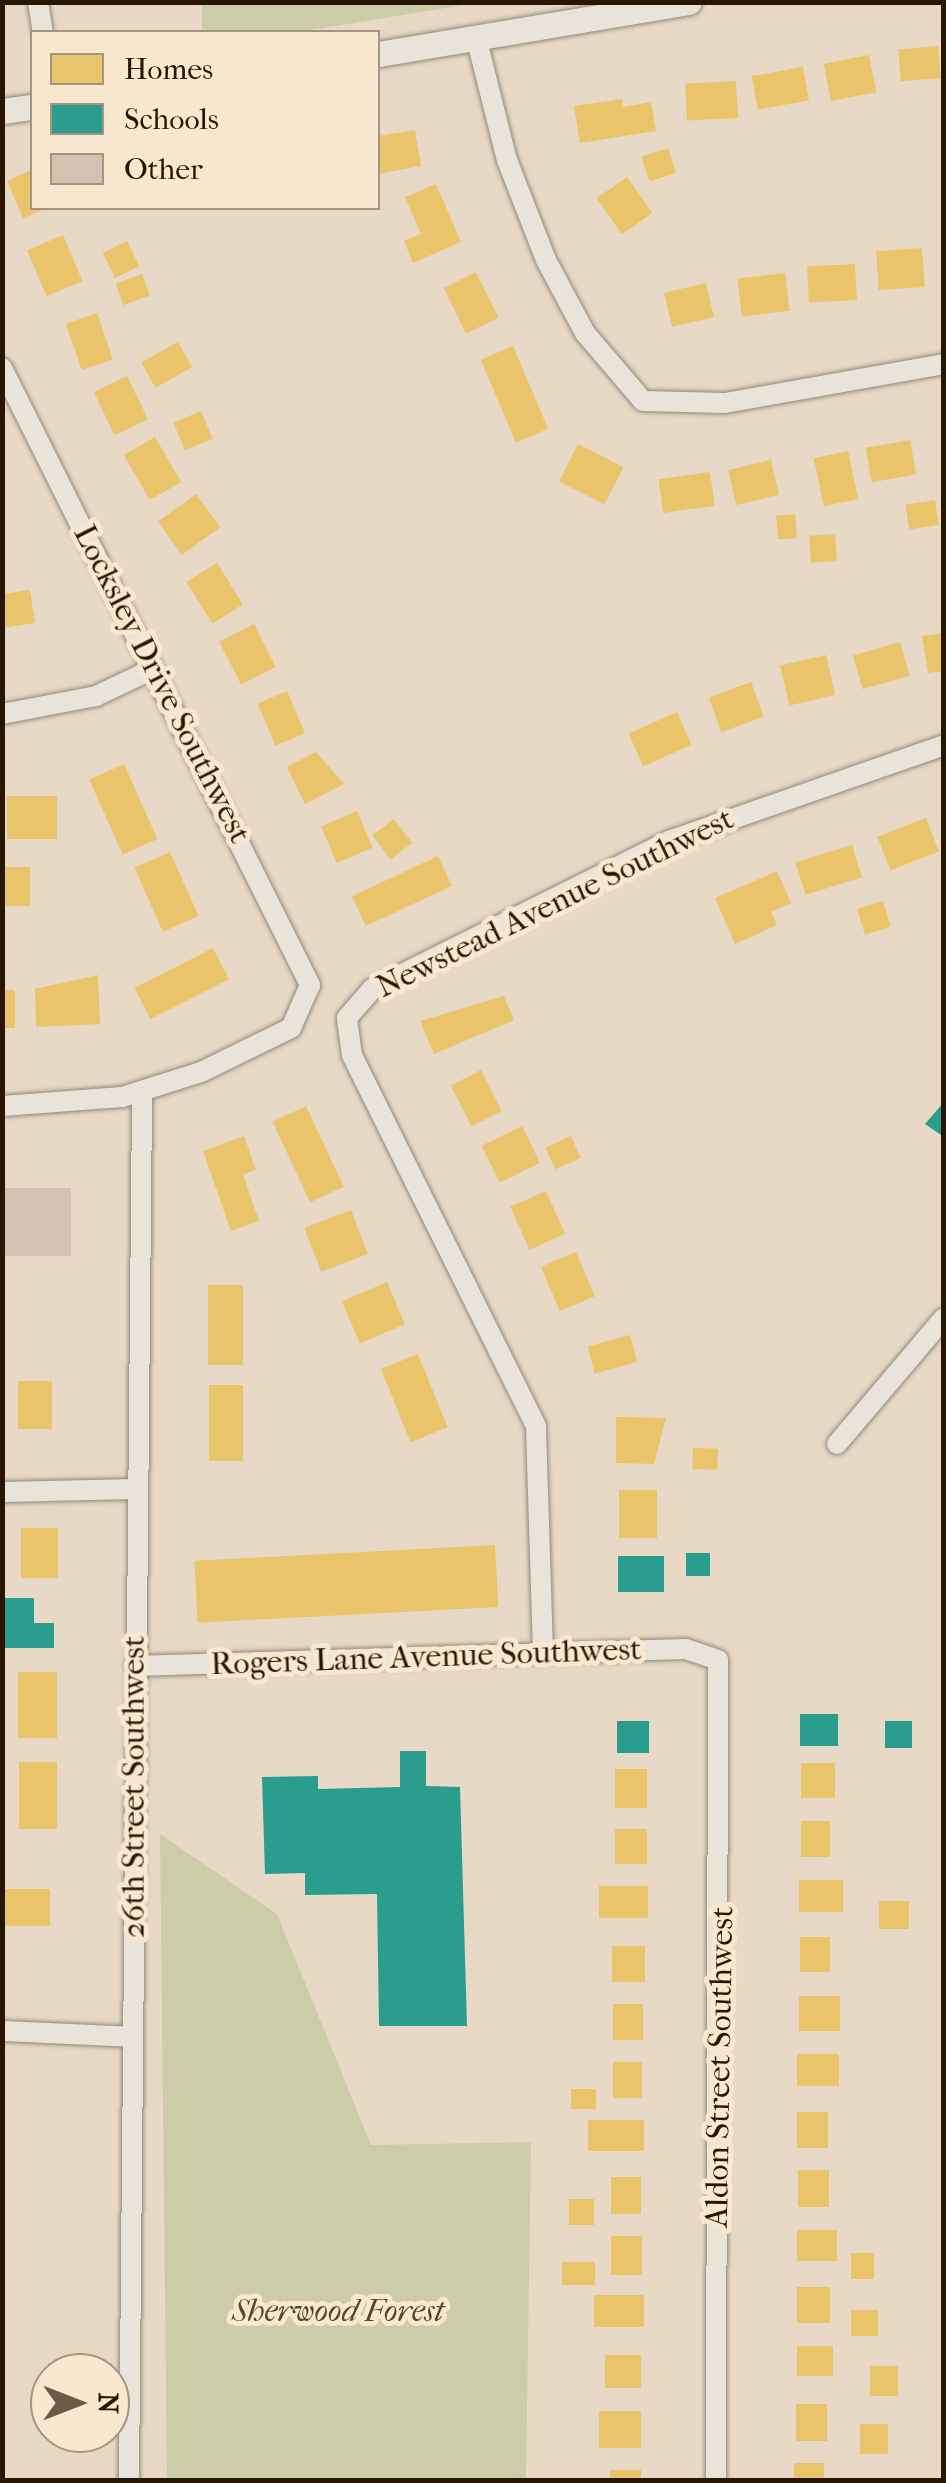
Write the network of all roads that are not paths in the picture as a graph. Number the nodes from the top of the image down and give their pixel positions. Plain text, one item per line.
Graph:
1 (38, 2) edge
2 (689, 2) edge
3 (43, 30) edge
4 (476, 38) junction
5 (380, 54) edge
6 (30, 106) edge
7 (2, 110) edge
8 (944, 364) edge
9 (2, 368) edge
10 (154, 669) junction
11 (2, 714) edge
12 (944, 744) edge
13 (142, 1093) junction
14 (2, 1106) edge
15 (944, 1318) edge
16 (837, 1444) dead end
17 (136, 1489) junction
18 (2, 1492) edge
19 (543, 1652) junction
20 (714, 1657) joint
21 (135, 1666) junction
22 (2, 2031) edge
23 (132, 2037) junction
24 (129, 2480) edge
25 (716, 2480) edge

1 - 3 street
2 - 4 street
4 - 5 street
4 - 8 street
6 - 7 street
9 - 10 street, Locksley Drive Southwest
10 - 11 street
10 - 13 street, Locksley Drive Southwest
12 - 19 street, Newstead Avenue Southwest
13 - 14 street
13 - 17 street, 26th Street Southwest
15 - 16 street
17 - 18 street
17 - 21 street, 26th Street Southwest
19 - 20 street, Rogers Lane Avenue Southwest
19 - 21 street, Rogers Lane Avenue Southwest
20 - 25 street, Aldon Street Southwest
21 - 23 street, 26th Street Southwest
22 - 23 street
23 - 24 street, 26th Street Southwest

